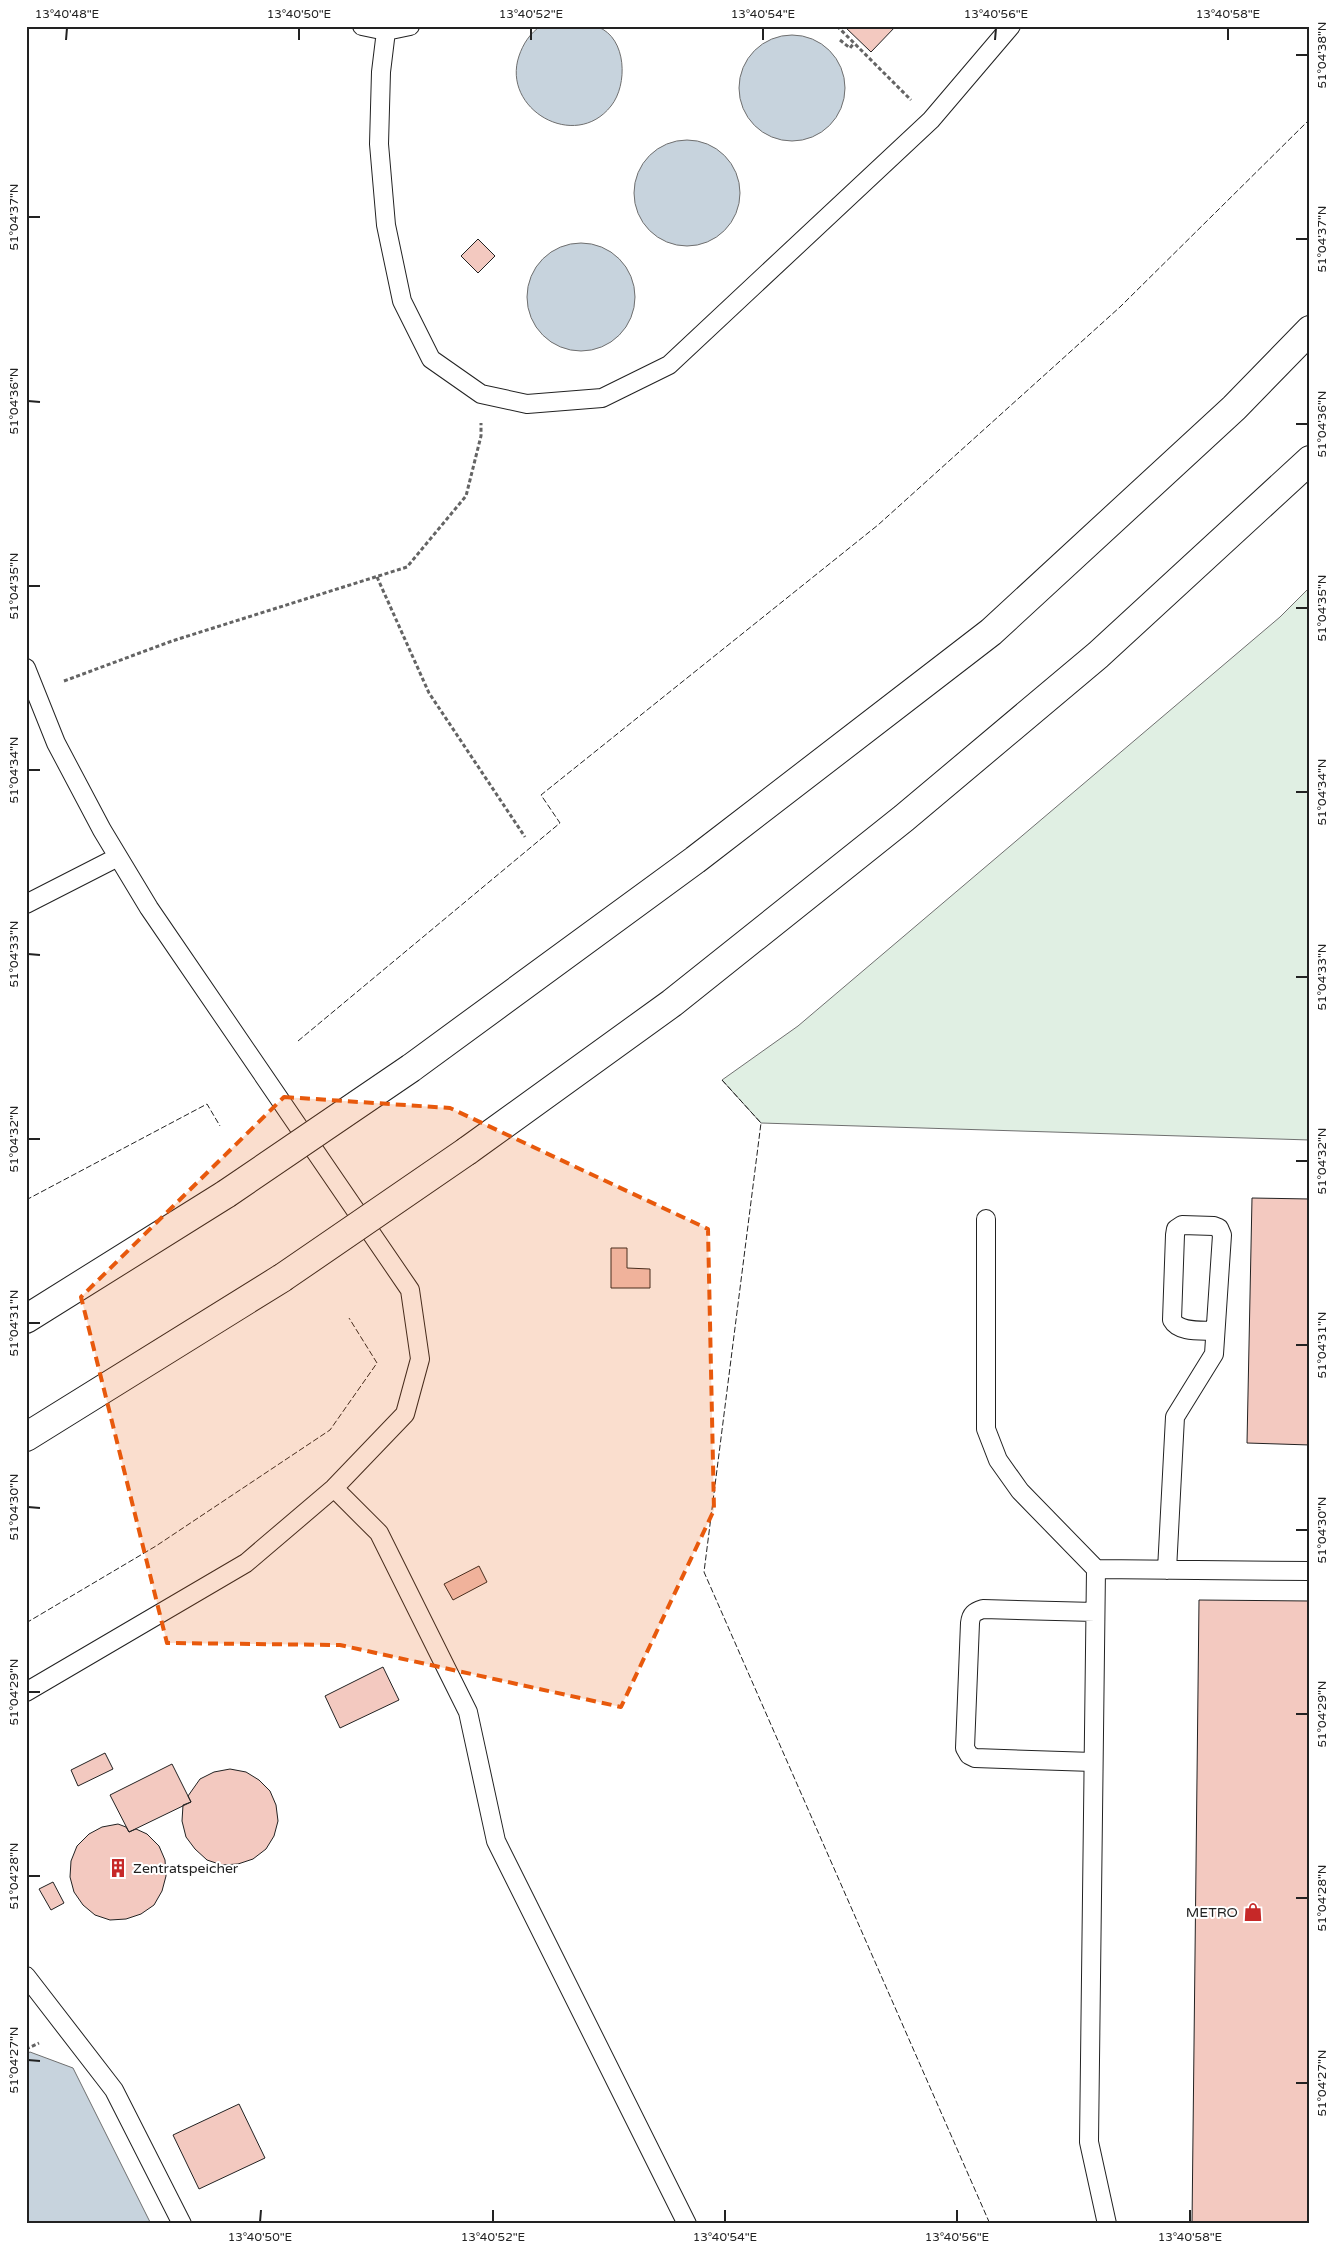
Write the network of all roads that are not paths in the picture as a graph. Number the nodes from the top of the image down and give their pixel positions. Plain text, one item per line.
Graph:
1 (362, 26) edge
2 (410, 26) edge
3 (1011, 26) edge
4 (386, 31) junction
5 (1310, 330) edge
6 (1310, 460) edge
7 (26, 668) edge
8 (118, 857) junction
9 (26, 904) edge
10 (986, 1219) dead end
11 (26, 1320) edge
12 (1215, 1331) junction
13 (26, 1437) edge
14 (334, 1488) junction
15 (1096, 1568) junction
16 (1167, 1570) junction
17 (1310, 1571) edge
18 (1095, 1612) junction
19 (26, 1692) edge
20 (1093, 1762) junction
21 (26, 1976) edge
22 (182, 2224) edge
23 (686, 2224) edge
24 (1107, 2224) edge

1 - 4 lane
2 - 4 lane
3 - 4 lane
5 - 11 highway, bridge
6 - 13 highway, bridge
7 - 8 lane
8 - 9 lane
8 - 14 lane
10 - 15 lane
12 - 12 lane
12 - 16 lane
14 - 19 lane
14 - 23 lane
15 - 16 lane
15 - 18 lane
16 - 17 lane
18 - 20 lane
18 - 20 lane
20 - 24 lane
21 - 22 lane

